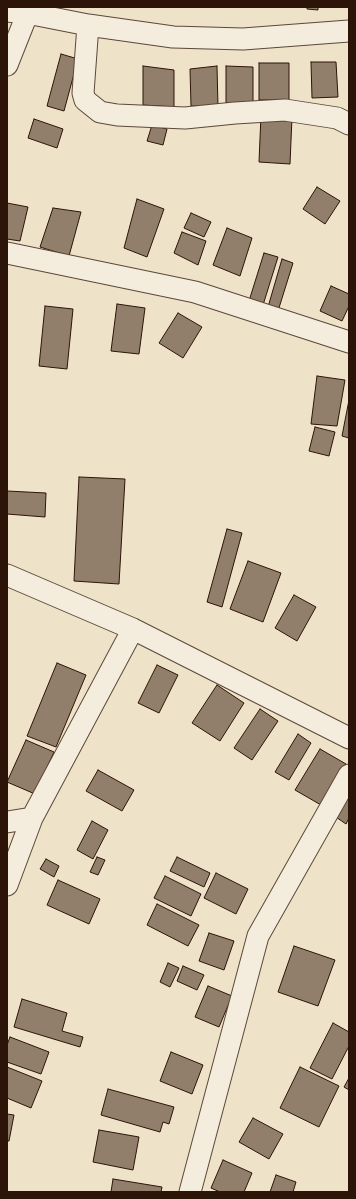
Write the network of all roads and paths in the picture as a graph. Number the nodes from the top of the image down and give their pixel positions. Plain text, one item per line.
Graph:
1 (21, 10) edge
2 (88, 25) junction
3 (349, 31) edge
4 (7, 65) edge
5 (349, 124) edge
6 (7, 253) edge
7 (349, 342) edge
8 (7, 575) edge
9 (133, 629) junction
10 (349, 738) edge
11 (349, 775) edge
12 (32, 818) junction
13 (7, 822) edge
14 (7, 885) edge
15 (190, 1192) edge

1 - 2 street
1 - 4 street
2 - 3 street
2 - 5 street
6 - 7 street
8 - 9 street
9 - 10 street
9 - 12 street
11 - 15 street
12 - 13 street
12 - 14 street

